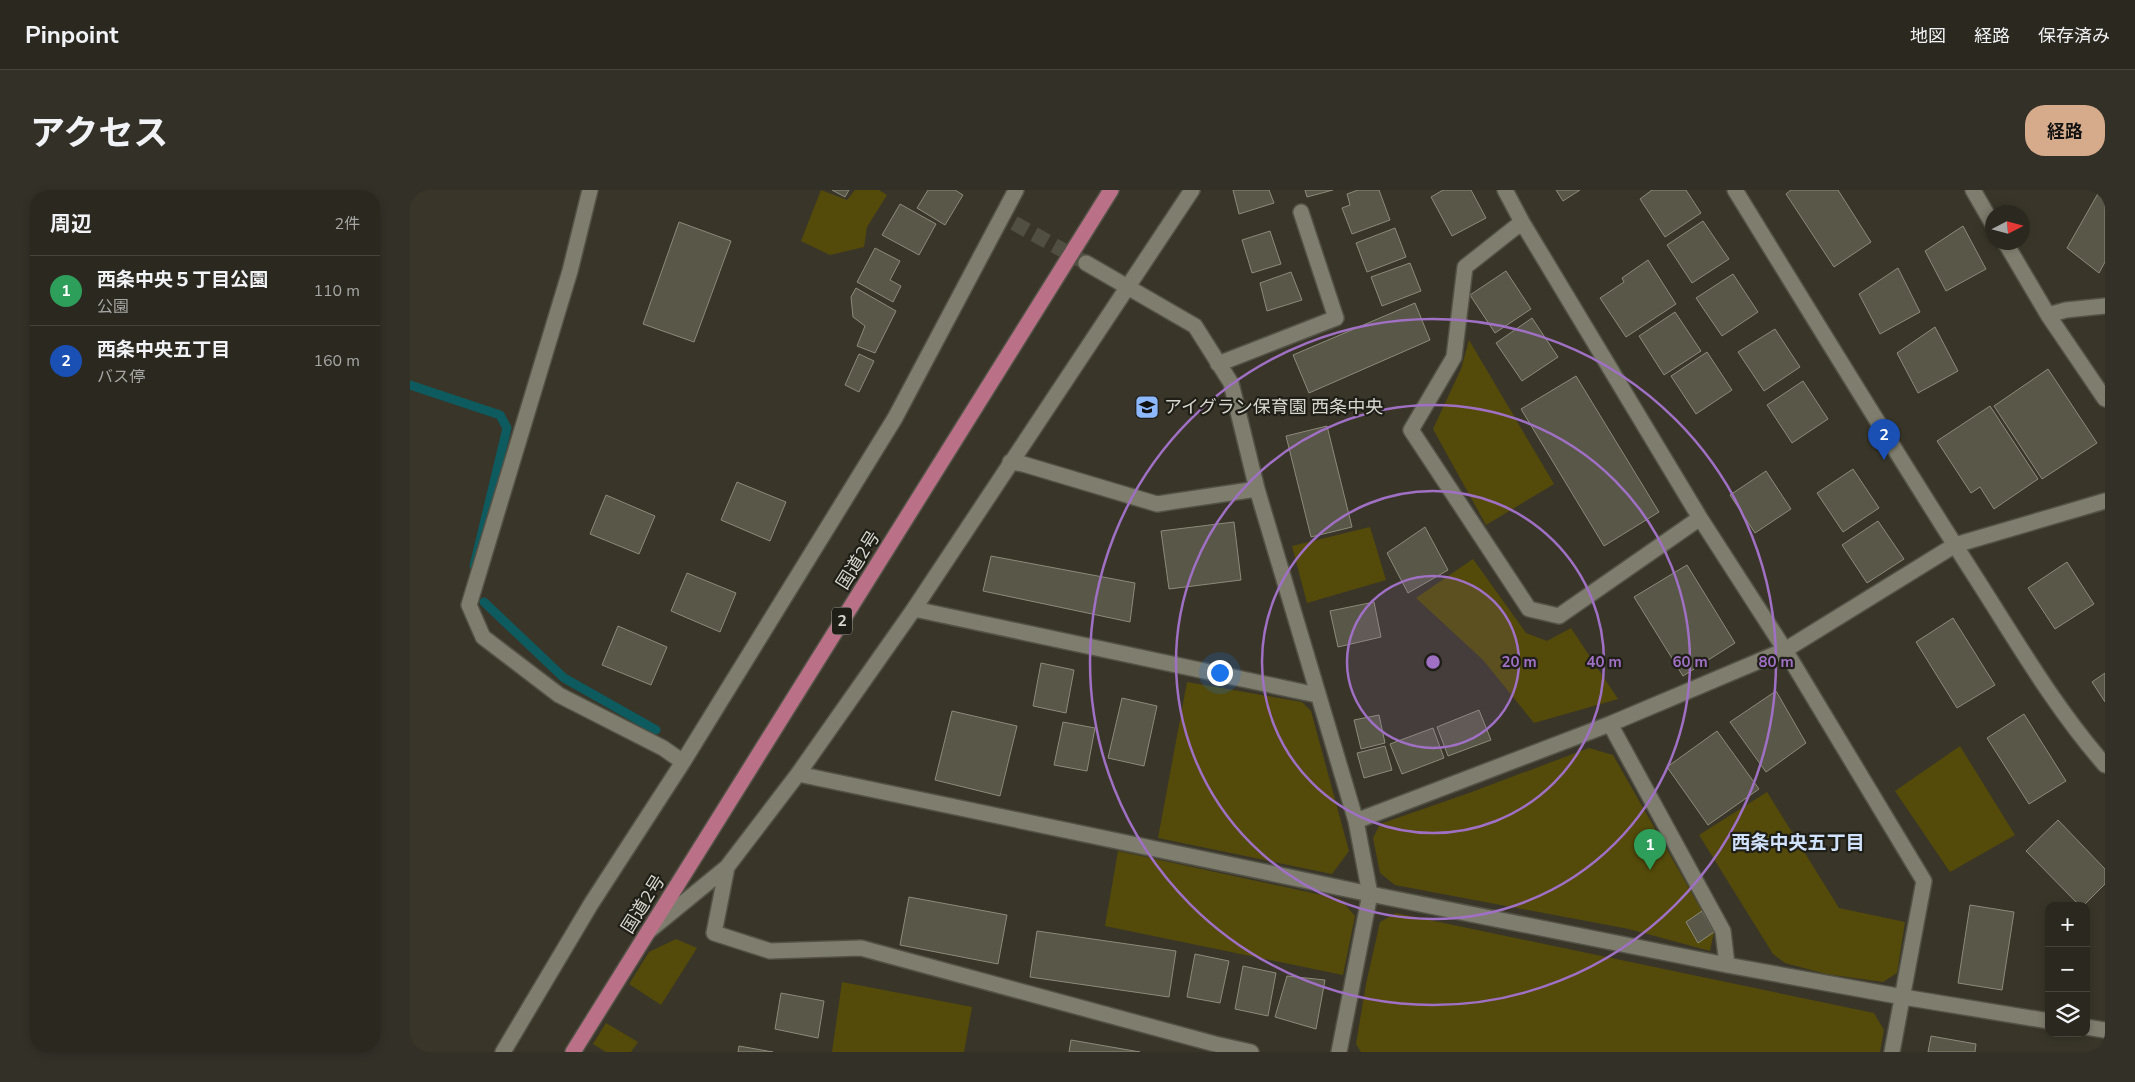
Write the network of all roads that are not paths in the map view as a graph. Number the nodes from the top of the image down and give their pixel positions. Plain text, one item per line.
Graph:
1 (590, 190) edge
2 (1016, 190) edge
3 (1111, 190) edge
4 (1192, 190) edge
5 (1505, 190) edge
6 (1735, 190) edge
7 (1973, 190) edge
8 (1985, 210) edge
9 (1301, 212) dead end
10 (1522, 222) junction
11 (2010, 250) edge
12 (1086, 263) tunnel mouth
13 (1128, 286) junction
14 (2105, 306) edge
15 (2048, 315) junction
16 (1218, 364) junction
17 (2105, 399) edge
18 (1010, 462) junction
19 (1257, 489) junction
20 (2105, 502) edge
21 (1700, 518) junction
22 (1954, 545) junction
23 (914, 609) junction
24 (1784, 650) junction
25 (1317, 695) junction
26 (1610, 724) junction
27 (683, 762) junction
28 (2105, 765) edge
29 (798, 774) junction
30 (1356, 821) junction
31 (727, 867) junction
32 (1370, 894) junction
33 (646, 934) junction
34 (1727, 965) junction
35 (1903, 997) junction
36 (2045, 1020) edge
37 (2090, 1028) edge
38 (2105, 1030) edge
39 (1215, 1048) edge
40 (503, 1052) edge
41 (573, 1052) edge
42 (1251, 1052) edge
43 (1339, 1052) edge
44 (1892, 1052) edge

1 - 27 street
2 - 27 street
3 - 33 highway, 国道2号 / 2
4 - 13 street
5 - 10 street
6 - 22 street
7 - 8 street
9 - 16 street
10 - 21 street
10 - 21 street
11 - 15 street
12 - 13 street
13 - 16 street
13 - 18 street
14 - 15 street
15 - 17 street
16 - 19 street
18 - 19 street
18 - 23 street
19 - 25 street
20 - 22 street
21 - 24 street
22 - 24 street
22 - 28 street
23 - 25 street
23 - 29 street
24 - 26 street
24 - 35 street
25 - 30 street
26 - 30 street
26 - 34 street
27 - 40 street
29 - 31 street
29 - 32 street
30 - 32 street
31 - 33 street
31 - 39 street
32 - 34 street
32 - 43 street
33 - 41 highway, 国道2号 / 2
34 - 35 street
35 - 36 street
35 - 44 street
37 - 38 street
39 - 42 street

